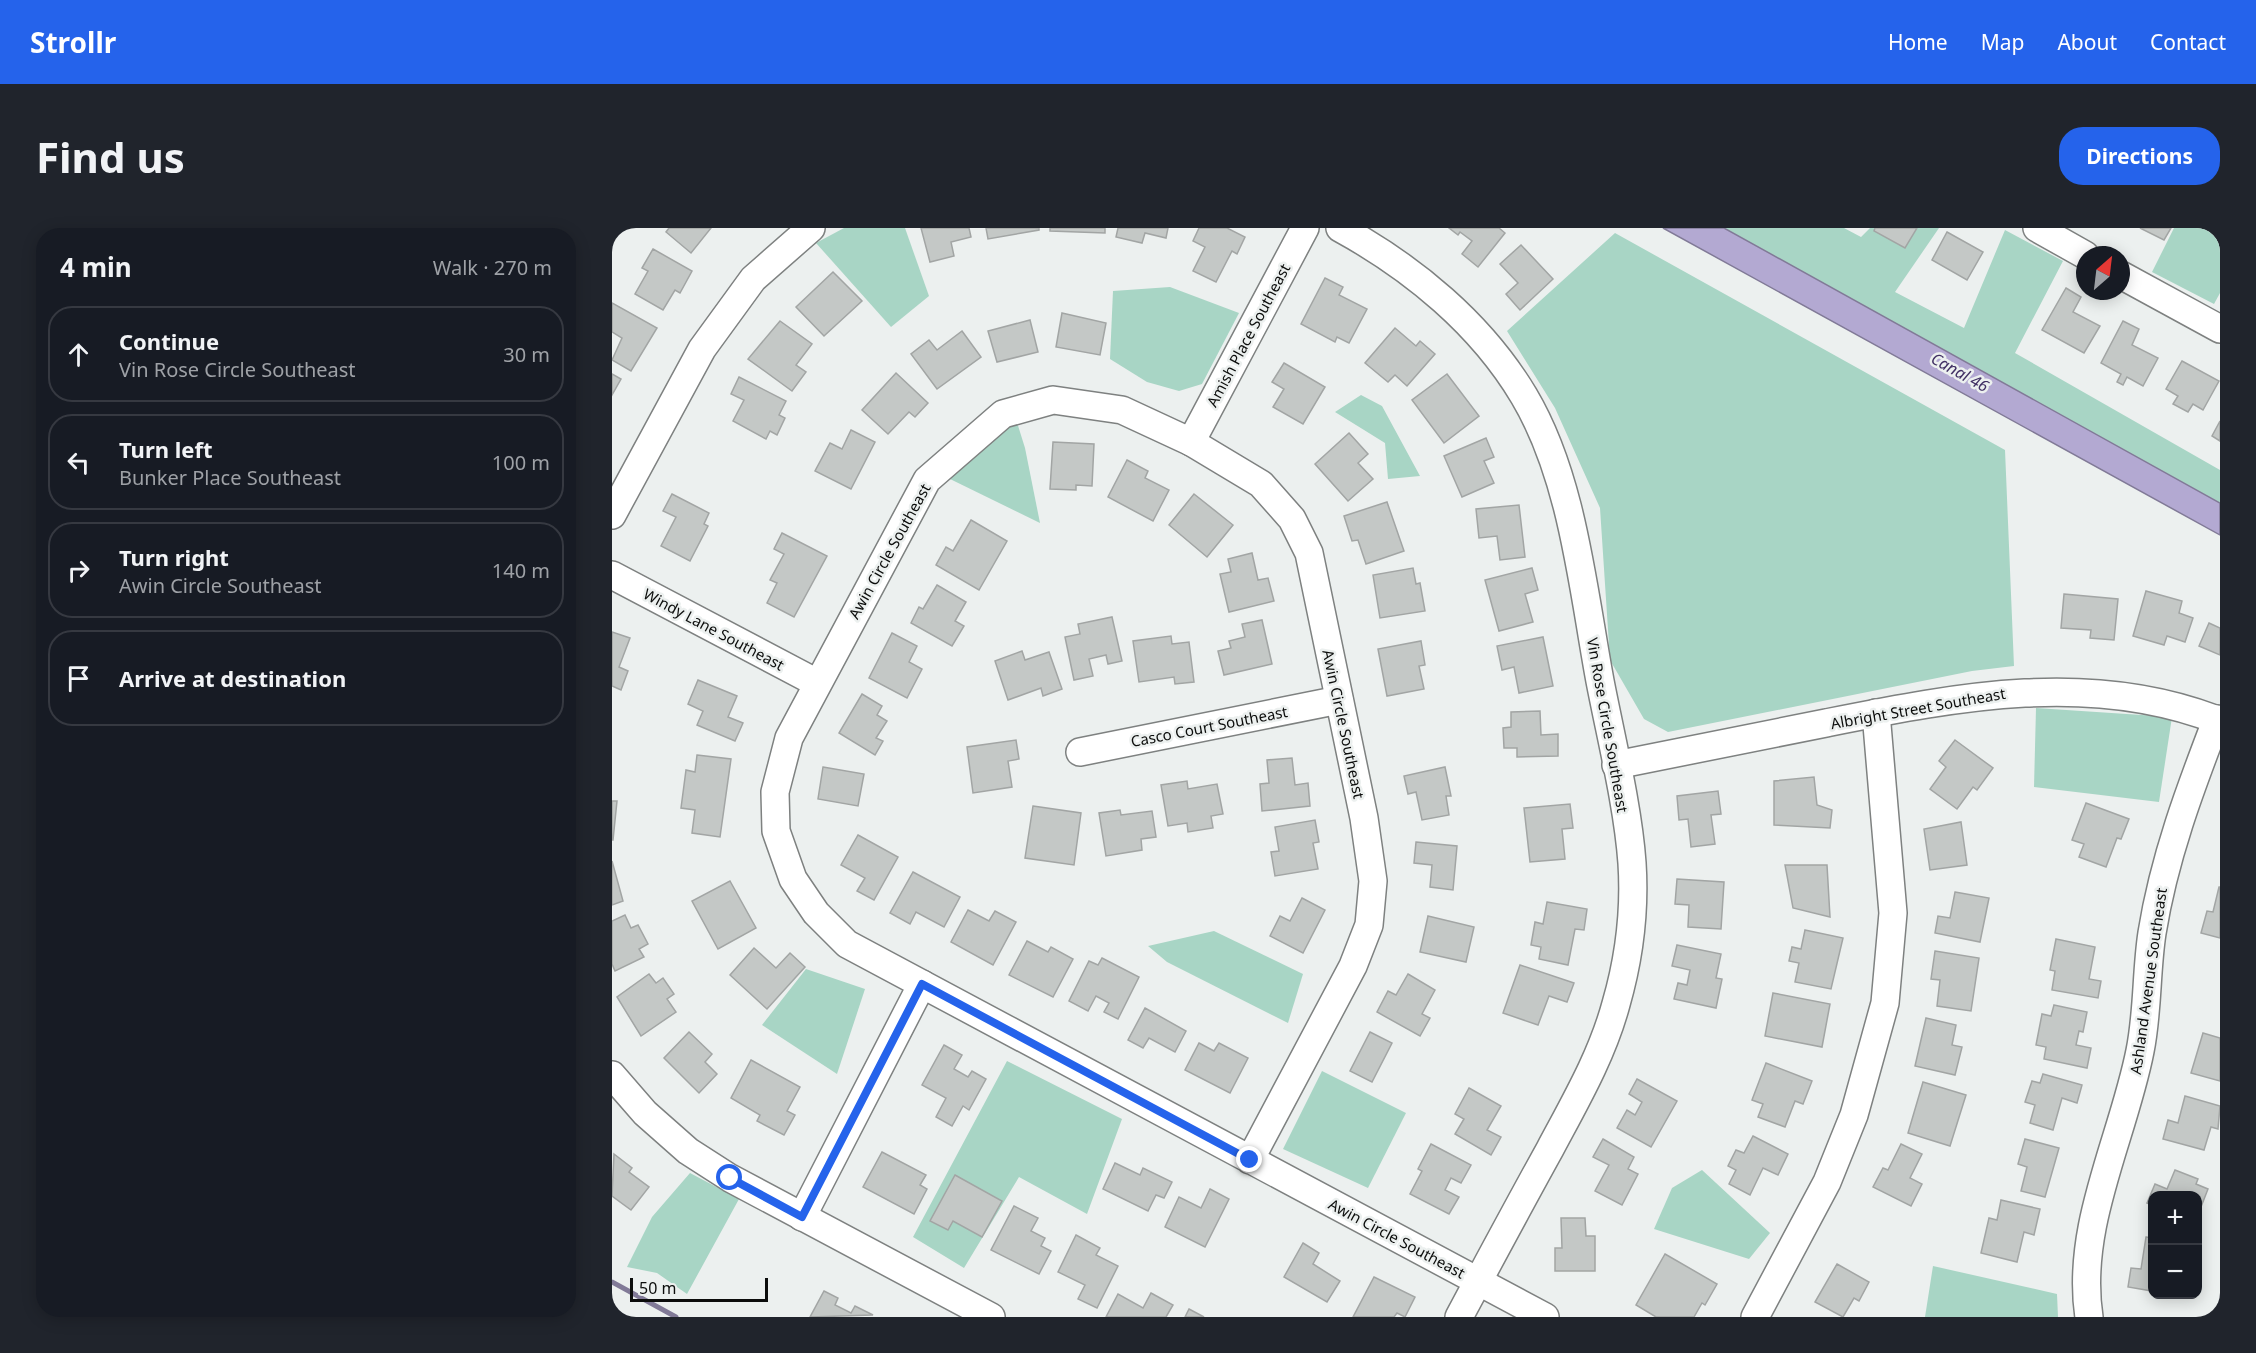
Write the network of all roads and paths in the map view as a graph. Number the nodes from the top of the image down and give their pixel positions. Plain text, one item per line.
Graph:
1 (811, 228) edge
2 (1305, 228) edge
3 (1340, 228) edge
4 (2037, 228) edge
5 (2076, 250) edge
6 (2130, 280) edge
7 (2220, 329) edge
8 (1191, 442) junction
9 (612, 515) edge
10 (612, 575) edge
11 (817, 683) junction
12 (1339, 700) junction
13 (1876, 713) junction
14 (2219, 720) edge
15 (1080, 752) dead end
16 (1616, 765) junction
17 (922, 984) junction
18 (612, 1074) edge
19 (1250, 1160) junction
20 (802, 1217) junction
21 (1478, 1281) junction
22 (991, 1317) edge
23 (1459, 1317) edge
24 (1545, 1317) edge
25 (1755, 1317) edge
26 (2089, 1317) edge

1 - 9 street
2 - 8 street, Amish Place Southeast
3 - 16 street, Vin Rose Circle Southeast
4 - 5 street
6 - 7 street
8 - 11 street, Awin Circle Southeast
8 - 12 street, Awin Circle Southeast
10 - 11 street, Windy Lane Southeast
11 - 17 street, Awin Circle Southeast
12 - 15 street, Casco Court Southeast
12 - 19 street, Awin Circle Southeast
13 - 14 street, Albright Street Southeast
13 - 16 street, Albright Street Southeast
13 - 25 street
14 - 26 street, Ashland Avenue Southeast
16 - 21 street, Vin Rose Circle Southeast
17 - 19 street, Awin Circle Southeast
17 - 20 street
18 - 20 street
19 - 21 street, Awin Circle Southeast
20 - 22 street
21 - 23 street, Vin Rose Circle Southeast
21 - 24 street, Awin Circle Southeast

